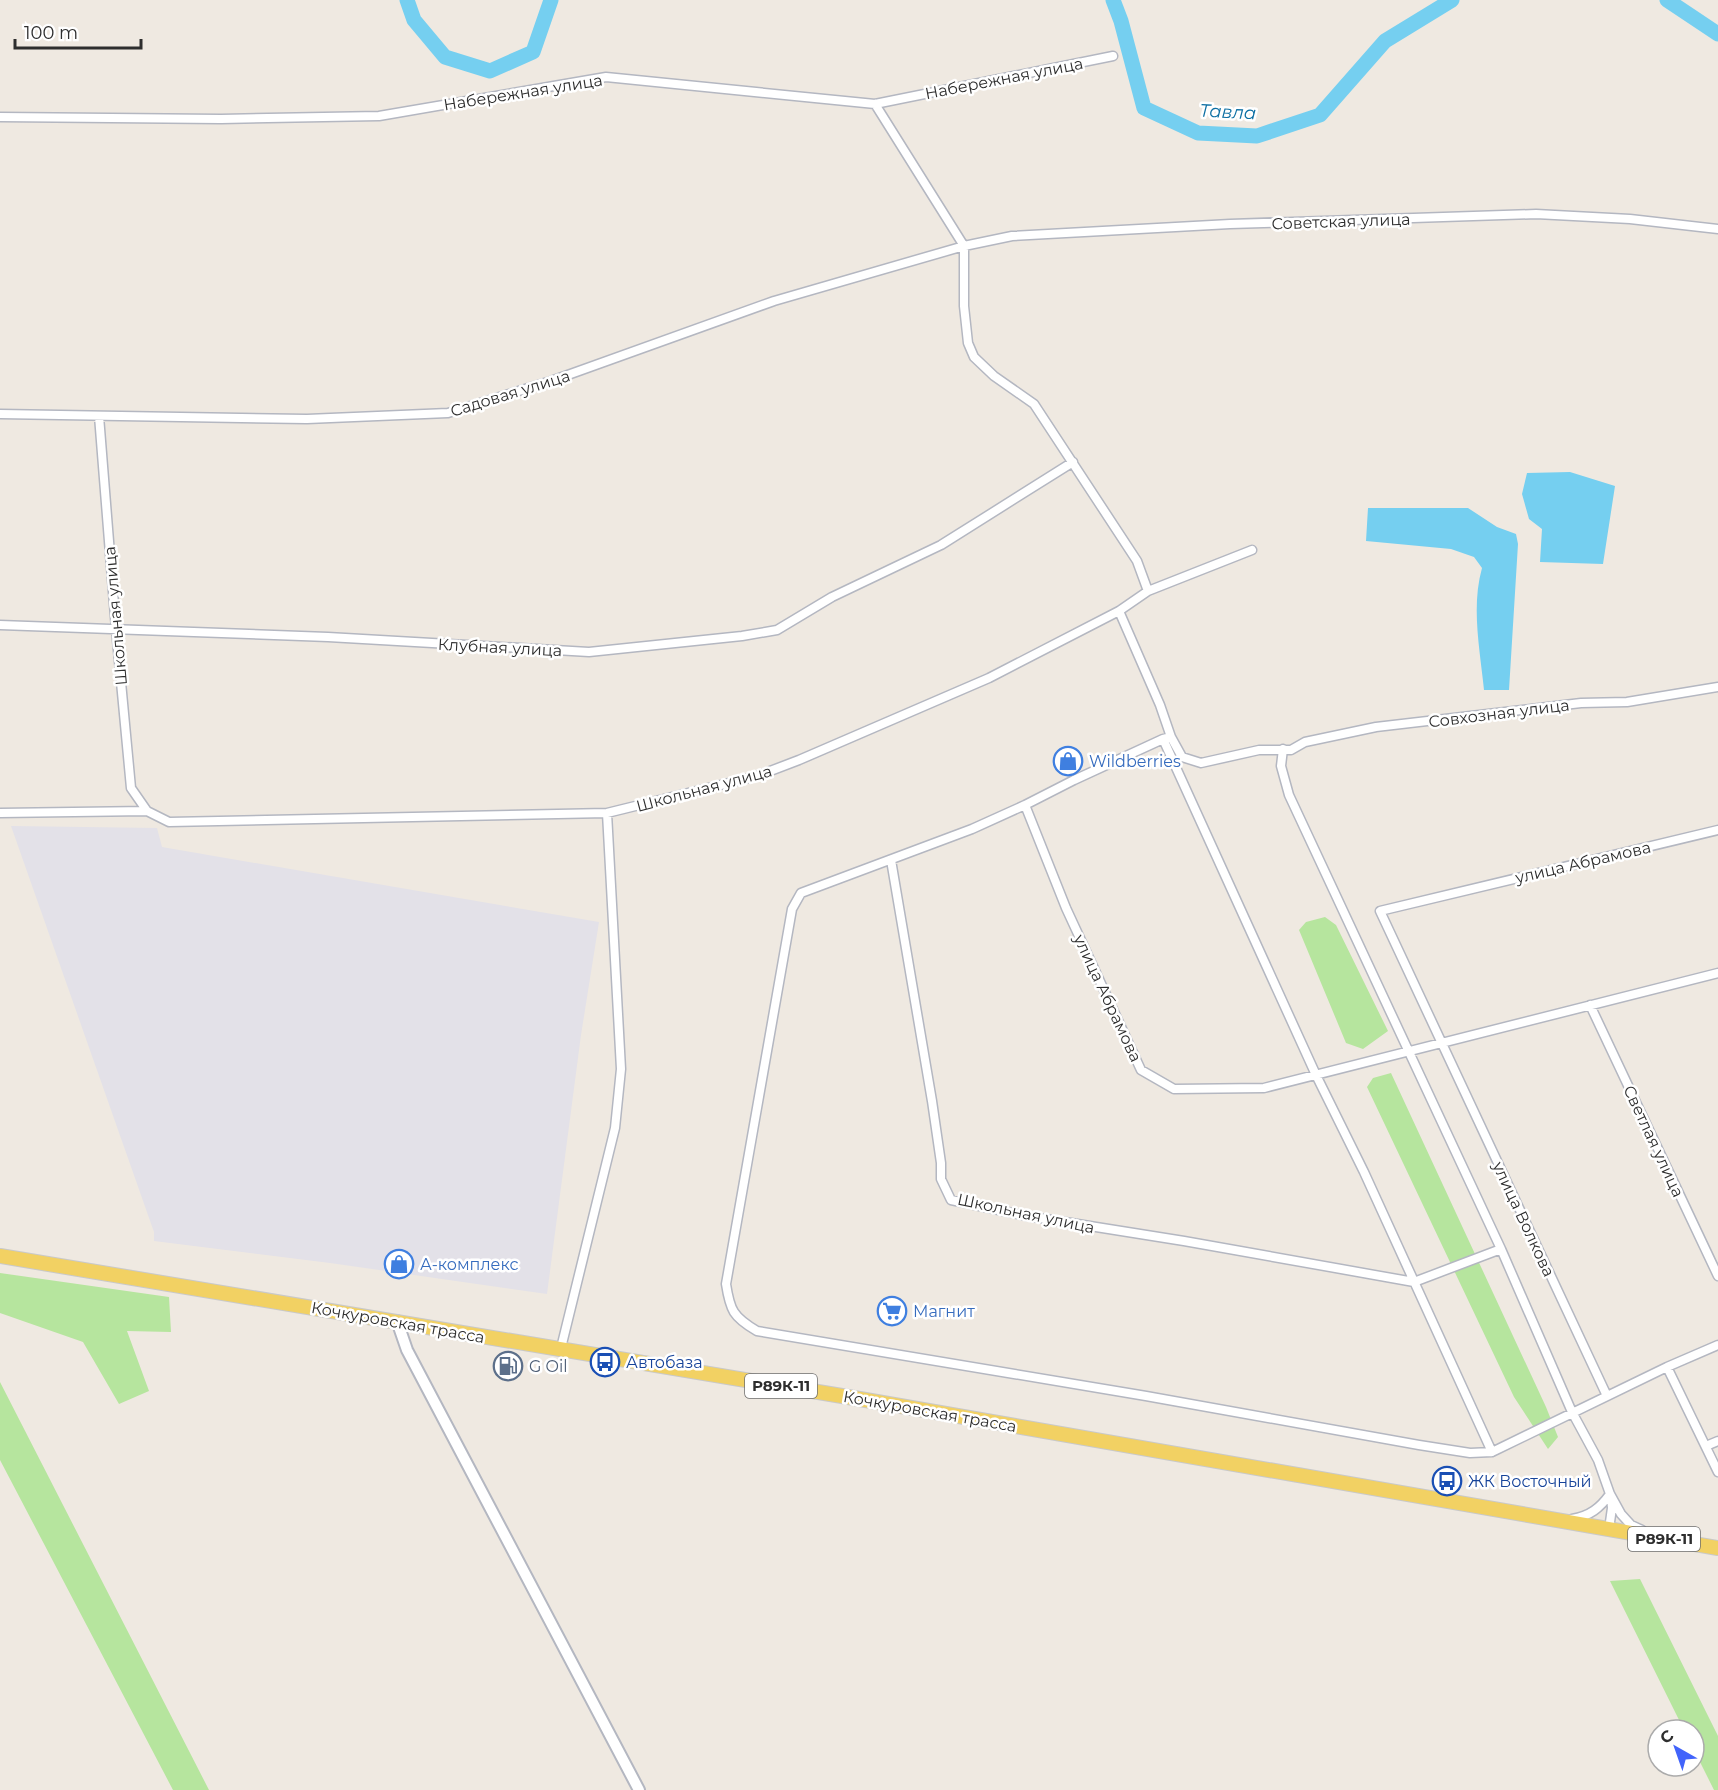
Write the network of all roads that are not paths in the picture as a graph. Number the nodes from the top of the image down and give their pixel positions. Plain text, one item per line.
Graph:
1 (1113, 56) dead end
2 (875, 104) junction
3 (0, 117) edge
4 (1718, 229) edge
5 (964, 246) junction
6 (0, 414) edge
7 (99, 416) junction
8 (1072, 462) junction
9 (1252, 550) dead end
10 (1148, 591) junction
11 (1119, 611) junction
12 (0, 625) edge
13 (116, 629) junction
14 (1718, 687) edge
15 (1167, 738) junction
16 (1283, 749) junction
17 (1025, 806) junction
18 (147, 811) junction
19 (0, 813) edge
20 (607, 813) junction
21 (1718, 830) edge
22 (891, 860) junction
23 (1718, 973) edge
24 (1590, 1005) junction
25 (1441, 1043) junction
26 (1409, 1051) junction
27 (1316, 1075) junction
28 (1501, 1249) junction
29 (0, 1256) edge
30 (1718, 1276) edge
31 (1414, 1282) junction
32 (397, 1321) junction
33 (1718, 1345) edge
34 (561, 1348) junction
35 (1667, 1367) junction
36 (1607, 1396) junction
37 (1572, 1412) junction
38 (1718, 1441) edge
39 (1706, 1446) junction
40 (1491, 1452) junction
41 (1718, 1472) edge
42 (1610, 1494) junction
43 (1561, 1521) junction
44 (1609, 1529) junction
45 (1692, 1543) junction
46 (1718, 1548) edge
47 (639, 1790) edge

1 - 2 street, Набережная улица
2 - 3 street, Набережная улица
2 - 5 street
4 - 5 street, Советская улица
5 - 7 street, Садовая улица
5 - 8 street
6 - 7 street, Садовая улица
7 - 13 street, Школьная улица
8 - 10 street
8 - 13 street, Клубная улица
9 - 10 street, Школьная улица
10 - 11 street, Школьная улица
11 - 15 street
11 - 20 street, Школьная улица
12 - 13 street, Клубная улица
13 - 18 street, Школьная улица
14 - 16 street, Совхозная улица
15 - 16 street, Совхозная улица
15 - 17 street
15 - 27 street
16 - 26 street
17 - 22 street
17 - 27 street, улица Абрамова
18 - 19 street, Школьная улица
18 - 20 street, Школьная улица
20 - 34 street
21 - 25 street, улица Абрамова
22 - 31 street, Школьная улица
22 - 40 street
23 - 24 street, улица Абрамова
24 - 25 street, улица Абрамова
24 - 30 street, Светлая улица
25 - 26 street, улица Абрамова
25 - 36 street, улица Волкова
26 - 27 street, улица Абрамова
26 - 28 street
27 - 31 street
28 - 31 street
28 - 37 street
29 - 32 main road, Кочкуровская трасса / Р89К-11
31 - 40 street
32 - 34 main road, Кочкуровская трасса / Р89К-11
32 - 47 street
33 - 35 street
34 - 43 main road, Кочкуровская трасса / Р89К-11
35 - 36 street
35 - 39 street
36 - 37 street
37 - 40 street
37 - 42 street
38 - 39 street
39 - 41 street
42 - 43 street
42 - 44 street
42 - 45 street
43 - 44 main road, Кочкуровская трасса / Р89К-11
44 - 45 main road, Кочкуровская трасса / Р89К-11
45 - 46 main road, Кочкуровская трасса / Р89К-11

